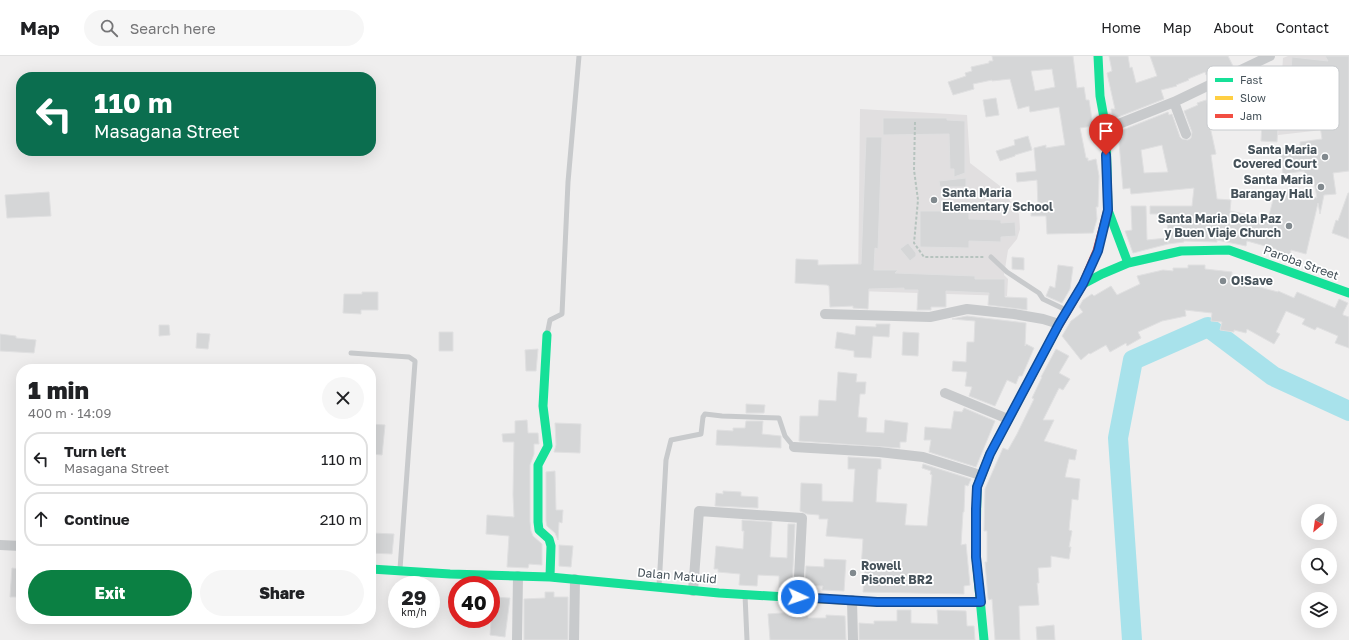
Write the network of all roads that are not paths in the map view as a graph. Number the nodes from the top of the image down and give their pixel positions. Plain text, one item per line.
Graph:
1 (579, 56) edge
2 (1098, 56) edge
3 (1270, 56) edge
4 (1249, 66) edge
5 (1207, 86) edge
6 (1174, 102) junction
7 (1106, 129) junction
8 (1186, 134) dead end
9 (1108, 210) junction
10 (991, 257) road end
11 (1128, 263) junction
12 (1083, 284) junction
13 (1349, 293) edge
14 (1067, 310) junction
15 (825, 314) dead end
16 (1059, 324) junction
17 (547, 335) joint
18 (351, 353) dead end
19 (945, 393) dead end
20 (1008, 419) junction
21 (794, 447) joint
22 (981, 476) junction
23 (0, 545) edge
24 (16, 546) edge
25 (376, 568) edge
26 (400, 570) junction
27 (518, 576) junction
28 (550, 577) junction
29 (575, 579) junction
30 (659, 587) junction
31 (693, 591) junction
32 (744, 594) junction
33 (798, 597) junction
34 (852, 600) junction
35 (981, 602) junction
36 (518, 640) edge
37 (574, 640) edge
38 (747, 640) edge
39 (853, 640) edge
40 (984, 640) edge

1 - 17 lane
2 - 7 street
3 - 4 street
5 - 6 street
6 - 7 street
6 - 8 street
7 - 9 street
9 - 11 street
9 - 12 street
10 - 14 lane
11 - 12 street, Paroba Street
11 - 13 street, Paroba Street
12 - 14 street
14 - 16 street
15 - 16 street
16 - 20 street
17 - 28 street
18 - 26 lane
19 - 20 street
20 - 22 street
21 - 22 street
21 - 30 lane
22 - 35 street
23 - 24 street
25 - 26 street, Dalan Matulid
26 - 27 street, Dalan Matulid
27 - 28 street, Dalan Matulid
27 - 36 street
28 - 29 street, Dalan Matulid
29 - 30 street, Dalan Matulid
29 - 37 street
30 - 31 street, Dalan Matulid
31 - 32 street, Dalan Matulid
31 - 33 street
32 - 33 street, Dalan Matulid
32 - 38 lane
33 - 34 street, Dalan Matulid
34 - 35 street, Dalan Matulid
34 - 39 street
35 - 40 street

